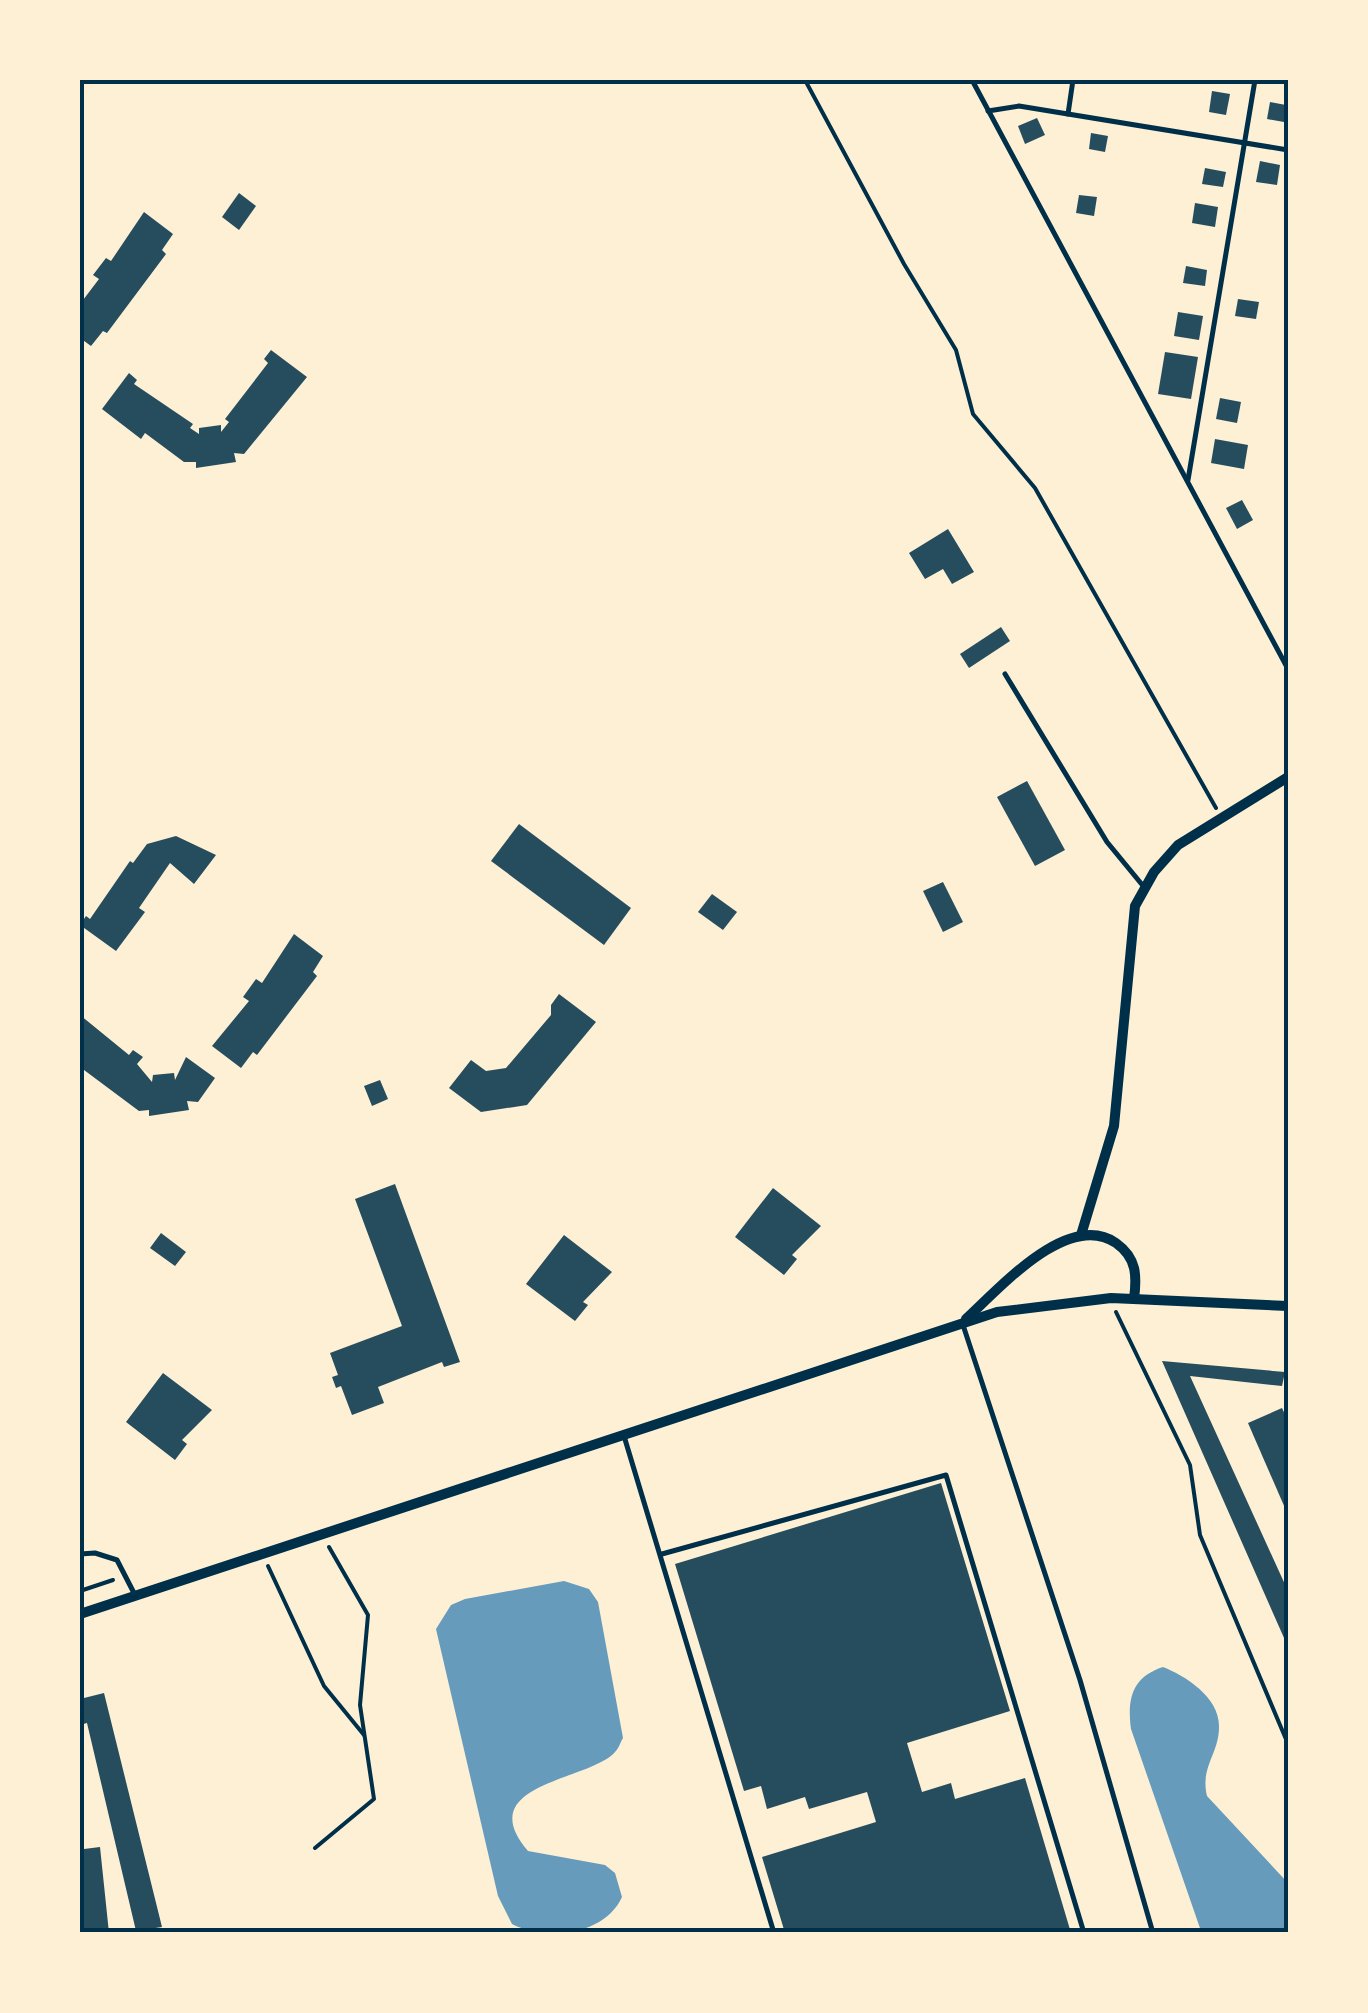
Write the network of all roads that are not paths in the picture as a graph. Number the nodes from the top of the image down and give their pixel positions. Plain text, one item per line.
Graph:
1 (972, 80) edge
2 (1074, 80) edge
3 (1255, 80) edge
4 (988, 111) junction
5 (1068, 114) junction
6 (1245, 143) junction
7 (1288, 150) edge
8 (1188, 483) junction
9 (1288, 670) edge
10 (1005, 674) dead end
11 (1288, 777) edge
12 (1144, 887) junction
13 (1080, 1235) junction
14 (1134, 1299) junction
15 (1288, 1306) edge
16 (962, 1322) junction
17 (624, 1436) junction
18 (80, 1554) edge
19 (662, 1554) junction
20 (135, 1596) junction
21 (80, 1614) edge
22 (774, 1933) edge
23 (1084, 1933) edge
24 (1153, 1933) edge

1 - 4 lane
2 - 5 lane
3 - 6 lane
4 - 5 lane
4 - 8 lane
5 - 6 lane
6 - 7 lane
6 - 8 lane
8 - 9 lane
10 - 12 lane
11 - 12 street
12 - 13 street
13 - 14 street
13 - 16 street
14 - 15 street
14 - 16 street
16 - 17 street
16 - 24 lane
17 - 19 lane
17 - 20 street
18 - 20 lane
19 - 22 lane
19 - 23 lane
20 - 21 street

